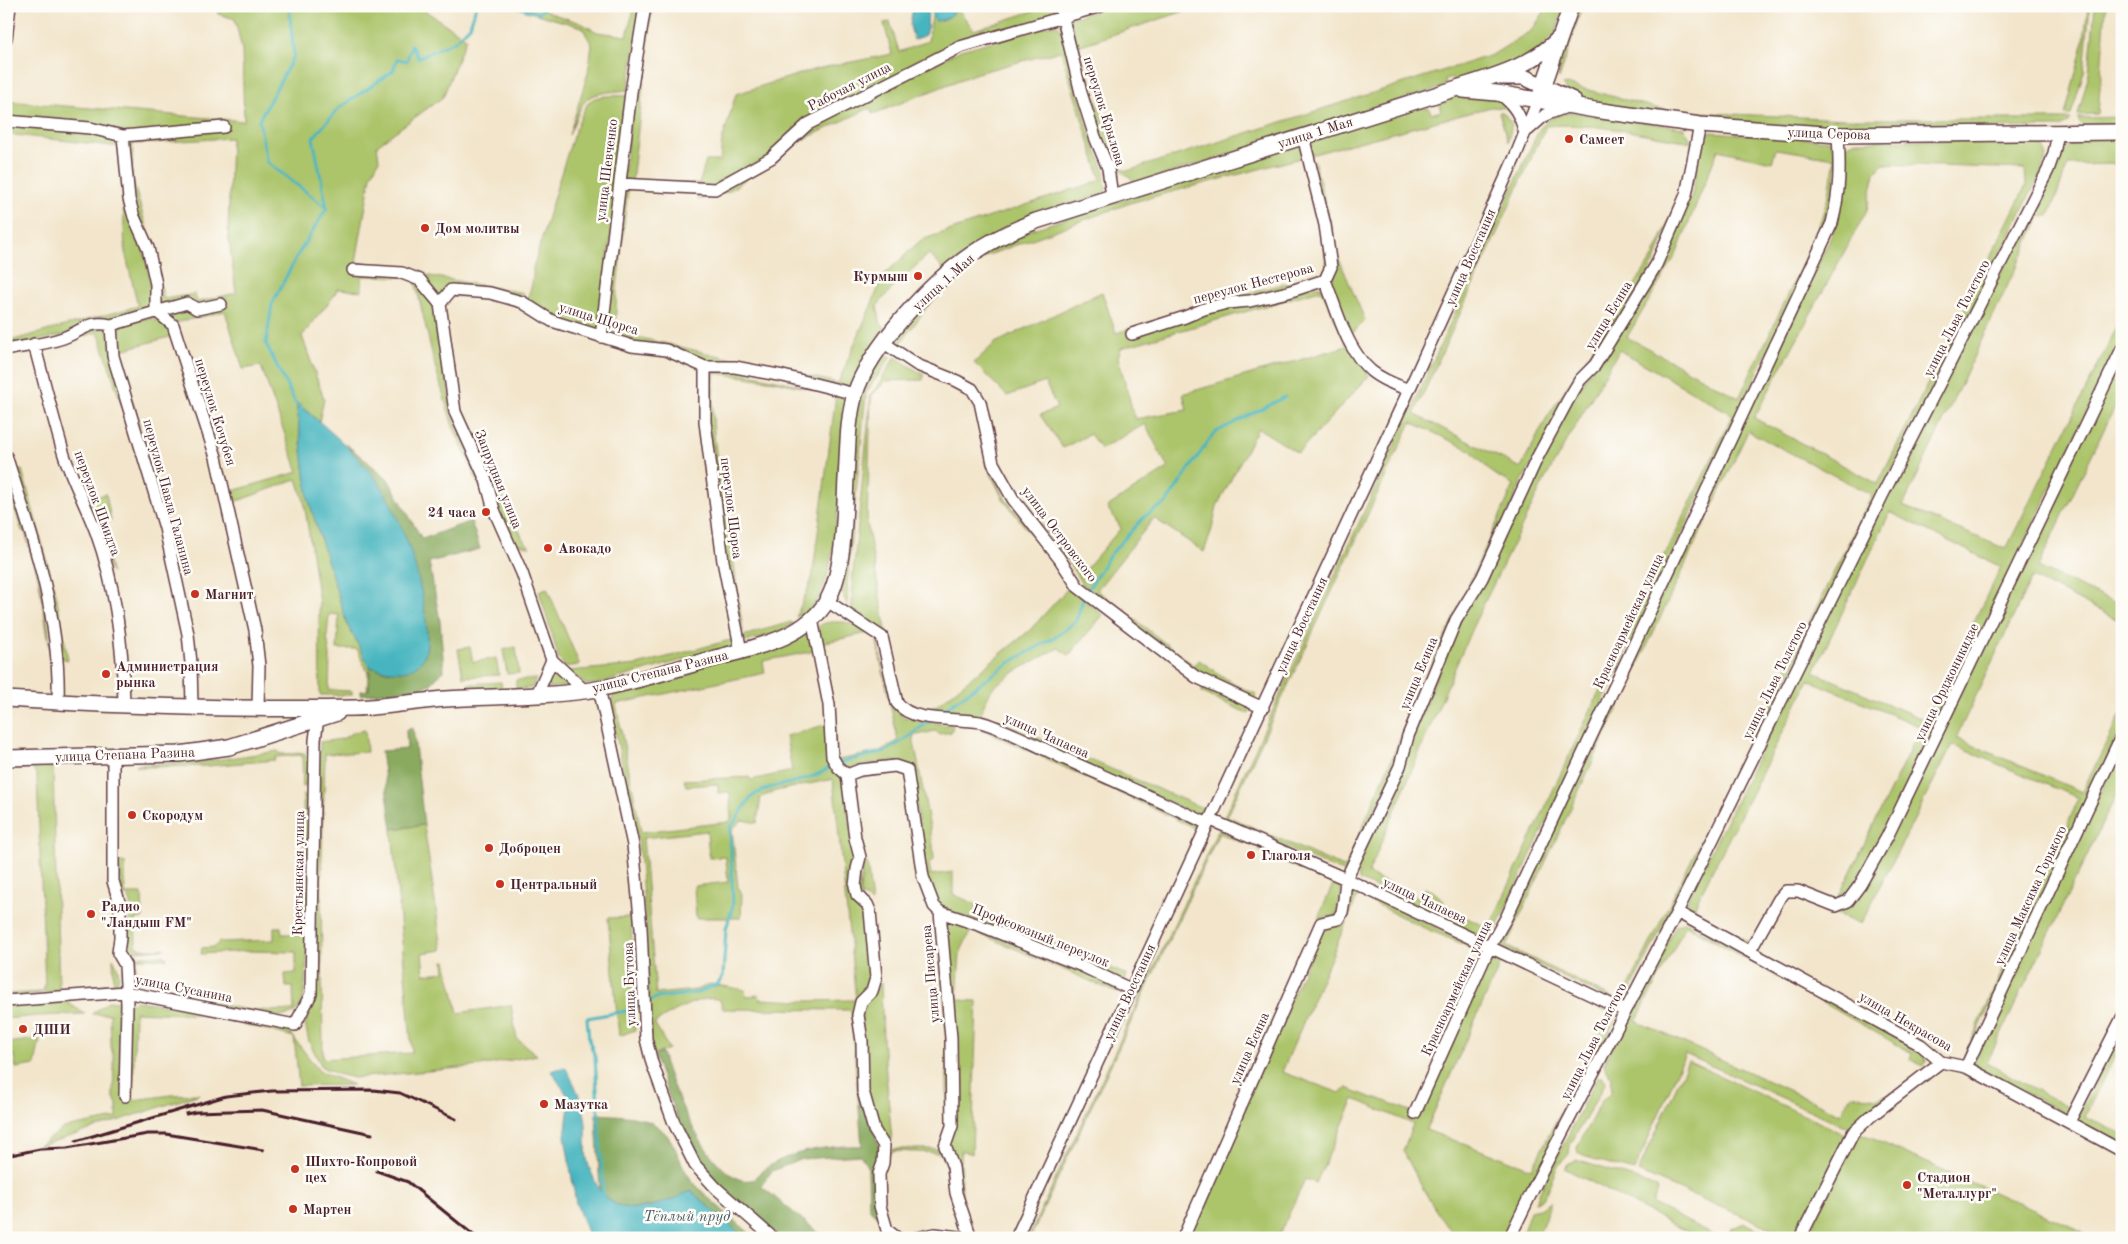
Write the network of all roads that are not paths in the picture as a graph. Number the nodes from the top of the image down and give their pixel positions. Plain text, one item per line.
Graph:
1 (10, 6) edge
2 (645, 6) edge
3 (1101, 6) edge
4 (1571, 6) edge
5 (1062, 12) edge
6 (1560, 37) junction
7 (6, 39) edge
8 (1552, 60) junction
9 (1480, 80) junction
10 (1452, 90) junction
11 (1497, 92) junction
12 (1541, 92) junction
13 (1572, 103) junction
14 (6, 121) edge
15 (1700, 125) junction
16 (224, 127) dead end
17 (2122, 132) edge
18 (1525, 133) junction
19 (2058, 133) junction
20 (1838, 135) junction
21 (123, 136) junction
22 (1303, 136) junction
23 (620, 184) junction
24 (1112, 196) junction
25 (353, 270) dead end
26 (1325, 280) junction
27 (221, 304) dead end
28 (440, 304) junction
29 (156, 311) junction
30 (110, 326) junction
31 (1132, 334) dead end
32 (601, 337) junction
33 (884, 343) junction
34 (34, 344) junction
35 (2122, 349) edge
36 (6, 350) edge
37 (705, 367) junction
38 (1409, 390) junction
39 (855, 394) junction
40 (6, 456) edge
41 (827, 601) junction
42 (812, 619) junction
43 (741, 651) junction
44 (552, 660) junction
45 (592, 689) junction
46 (537, 694) junction
47 (6, 698) edge
48 (58, 702) junction
49 (124, 704) junction
50 (192, 707) junction
51 (258, 707) junction
52 (358, 708) junction
53 (1263, 708) junction
54 (318, 718) junction
55 (2122, 735) edge
56 (114, 756) junction
57 (6, 758) edge
58 (846, 775) junction
59 (1210, 822) junction
60 (1346, 879) junction
61 (940, 912) junction
62 (1677, 912) junction
63 (1490, 946) junction
64 (1750, 951) junction
65 (1130, 989) junction
66 (126, 992) junction
67 (6, 1001) edge
68 (1625, 1011) junction
69 (2122, 1018) edge
70 (295, 1025) joint
71 (1942, 1062) junction
72 (1966, 1067) junction
73 (125, 1096) dead end
74 (1415, 1113) dead end
75 (2069, 1122) junction
76 (2122, 1151) edge
77 (1510, 1237) edge
78 (773, 1238) edge
79 (897, 1238) edge
80 (916, 1238) edge
81 (966, 1238) edge
82 (971, 1238) edge
83 (1016, 1238) edge
84 (1183, 1238) edge
85 (1800, 1238) edge

1 - 7 street
2 - 23 street, улица Шевченко
3 - 5 street, Рабочая улица
4 - 6 main road, улица Восстания
5 - 23 street, Рабочая улица
5 - 24 street, переулок Крылова
6 - 8 main road, улица Восстания
6 - 9 main road, улица 1 Мая
8 - 12 main road, улица Восстания
8 - 13 main road
9 - 10 main road, улица 1 Мая
9 - 12 main road
10 - 11 main road, улица 1 Мая
10 - 22 main road, улица 1 Мая
11 - 12 main road, улица 1 Мая
11 - 18 street
12 - 13 main road, улица Серова
12 - 18 street, улица Восстания
13 - 15 main road, улица Серова
13 - 18 street
14 - 21 street
15 - 20 main road, улица Серова
15 - 60 street, улица Есина
16 - 21 street
17 - 19 main road, улица Серова
18 - 38 street, улица Восстания
19 - 20 main road, улица Серова
19 - 62 street, улица Льва Толстого
20 - 63 street, Красноармейская улица
21 - 29 street
22 - 24 main road, улица 1 Мая
22 - 26 street, переулок Нестерова
23 - 32 street, улица Шевченко
24 - 33 main road, улица 1 Мая
25 - 28 street
26 - 31 street, переулок Нестерова
26 - 38 street, переулок Нестерова
27 - 29 street
28 - 32 street, улица Щорса
28 - 44 street, Запрудная улица
29 - 30 street
29 - 51 street, переулок Кочубея
30 - 34 street
30 - 50 street, переулок Павла Галанина
32 - 37 street, улица Щорса
33 - 39 main road, улица 1 Мая
33 - 53 street, улица Островского
34 - 36 street
34 - 49 street, переулок Шмидта
35 - 64 street, улица Орджоникидзе
37 - 39 street, улица Щорса
37 - 43 street, переулок Щорса
38 - 53 street, улица Восстания
39 - 41 main road, улица 1 Мая
40 - 48 street
41 - 42 main road, улица Степана Разина
41 - 59 street, улица Чапаева
42 - 43 main road, улица Степана Разина
42 - 58 street
43 - 45 main road, улица Степана Разина
44 - 45 street, Запрудная улица
44 - 46 street
45 - 46 main road, улица Степана Разина
45 - 78 street, улица Бутова
46 - 52 main road, улица Степана Разина
47 - 48 main road, улица Степана Разина
48 - 49 main road, улица Степана Разина
49 - 50 main road, улица Степана Разина
50 - 51 main road, улица Степана Разина
51 - 52 main road, улица Степана Разина
52 - 54 main road, улица Степана Разина
53 - 59 street, улица Восстания
54 - 56 main road, улица Степана Разина
54 - 70 street, Крестьянская улица
55 - 72 street, улица Максима Горького
56 - 57 main road, улица Степана Разина
56 - 66 street
58 - 61 street, улица Писарева
58 - 79 street
59 - 60 street, улица Чапаева
59 - 65 street, улица Восстания
60 - 63 street, улица Чапаева
60 - 84 street, улица Есина
61 - 65 street, Профсоюзный переулок
61 - 82 street, улица Писарева
62 - 64 street, улица Некрасова
62 - 68 street, улица Льва Толстого
63 - 68 street, улица Чапаева
63 - 74 street, Красноармейская улица
64 - 71 street, улица Некрасова
65 - 83 street, улица Восстания
66 - 67 street, улица Сусанина
66 - 70 street, улица Сусанина
66 - 73 street
68 - 77 street, улица Льва Толстого
69 - 75 street
71 - 72 street, улица Некрасова
71 - 85 street
72 - 75 street, улица Некрасова
75 - 76 street, улица Некрасова
80 - 81 street

